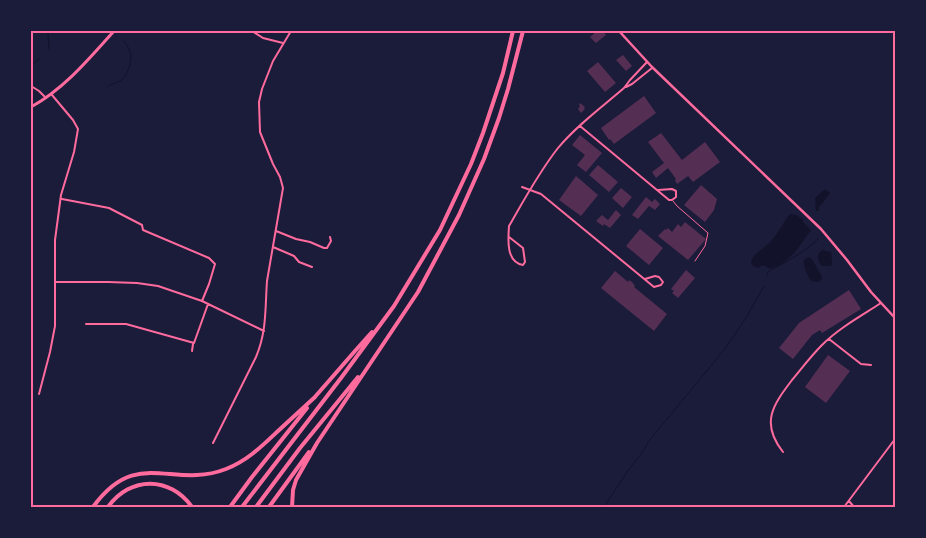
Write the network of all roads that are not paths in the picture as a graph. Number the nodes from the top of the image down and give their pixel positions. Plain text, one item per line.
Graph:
1 (114, 31) edge
2 (252, 31) edge
3 (291, 31) edge
4 (513, 31) edge
5 (523, 31) edge
6 (620, 31) edge
7 (283, 43) junction
8 (647, 62) junction
9 (652, 67) junction
10 (31, 86) edge
11 (624, 88) junction
12 (52, 94) junction
13 (46, 98) junction
14 (31, 107) edge
15 (580, 126) junction
16 (522, 186) dead end
17 (530, 189) junction
18 (658, 190) junction
19 (61, 198) junction
20 (672, 200) junction
21 (276, 231) junction
22 (330, 237) dead end
23 (509, 237) junction
24 (273, 247) junction
25 (695, 260) dead end
26 (312, 267) dead end
27 (645, 279) junction
28 (55, 282) junction
29 (202, 300) junction
30 (208, 304) junction
31 (882, 304) junction
32 (895, 318) edge
33 (382, 322) junction
34 (86, 324) dead end
35 (264, 331) junction
36 (829, 338) junction
37 (194, 342) junction
38 (192, 351) dead end
39 (372, 360) junction
40 (870, 365) dead end
41 (39, 394) dead end
42 (315, 397) junction
43 (895, 439) edge
44 (213, 443) dead end
45 (317, 443) junction
46 (782, 452) dead end
47 (849, 502) junction
48 (93, 507) edge
49 (108, 507) edge
50 (192, 507) edge
51 (230, 507) edge
52 (242, 507) edge
53 (256, 507) edge
54 (270, 507) edge
55 (292, 507) edge
56 (844, 507) edge
57 (854, 507) edge

1 - 12 main road
2 - 7 street
3 - 7 street
4 - 33 highway
5 - 39 highway
6 - 8 street
7 - 21 street
8 - 9 street
8 - 11 street
9 - 11 street
9 - 31 street
10 - 13 street
11 - 15 street
12 - 13 main road
12 - 19 street
13 - 14 main road
15 - 17 street
15 - 18 street
16 - 17 street
17 - 23 street
17 - 27 street
18 - 20 street
18 - 20 street
19 - 28 street
19 - 29 street
20 - 25 lane
21 - 22 street
21 - 24 street
23 - 23 street
24 - 26 street
24 - 35 street
27 - 27 street
28 - 29 street
28 - 41 street
29 - 30 street
30 - 35 street
30 - 37 street
31 - 32 street
31 - 36 street
33 - 42 highway
33 - 52 highway
34 - 37 street
35 - 44 street
36 - 40 street
36 - 46 street
37 - 38 street
39 - 45 highway
39 - 53 highway
42 - 48 highway
42 - 51 highway
43 - 47 street
45 - 54 highway
45 - 55 highway
47 - 56 street
47 - 57 street
49 - 50 highway

